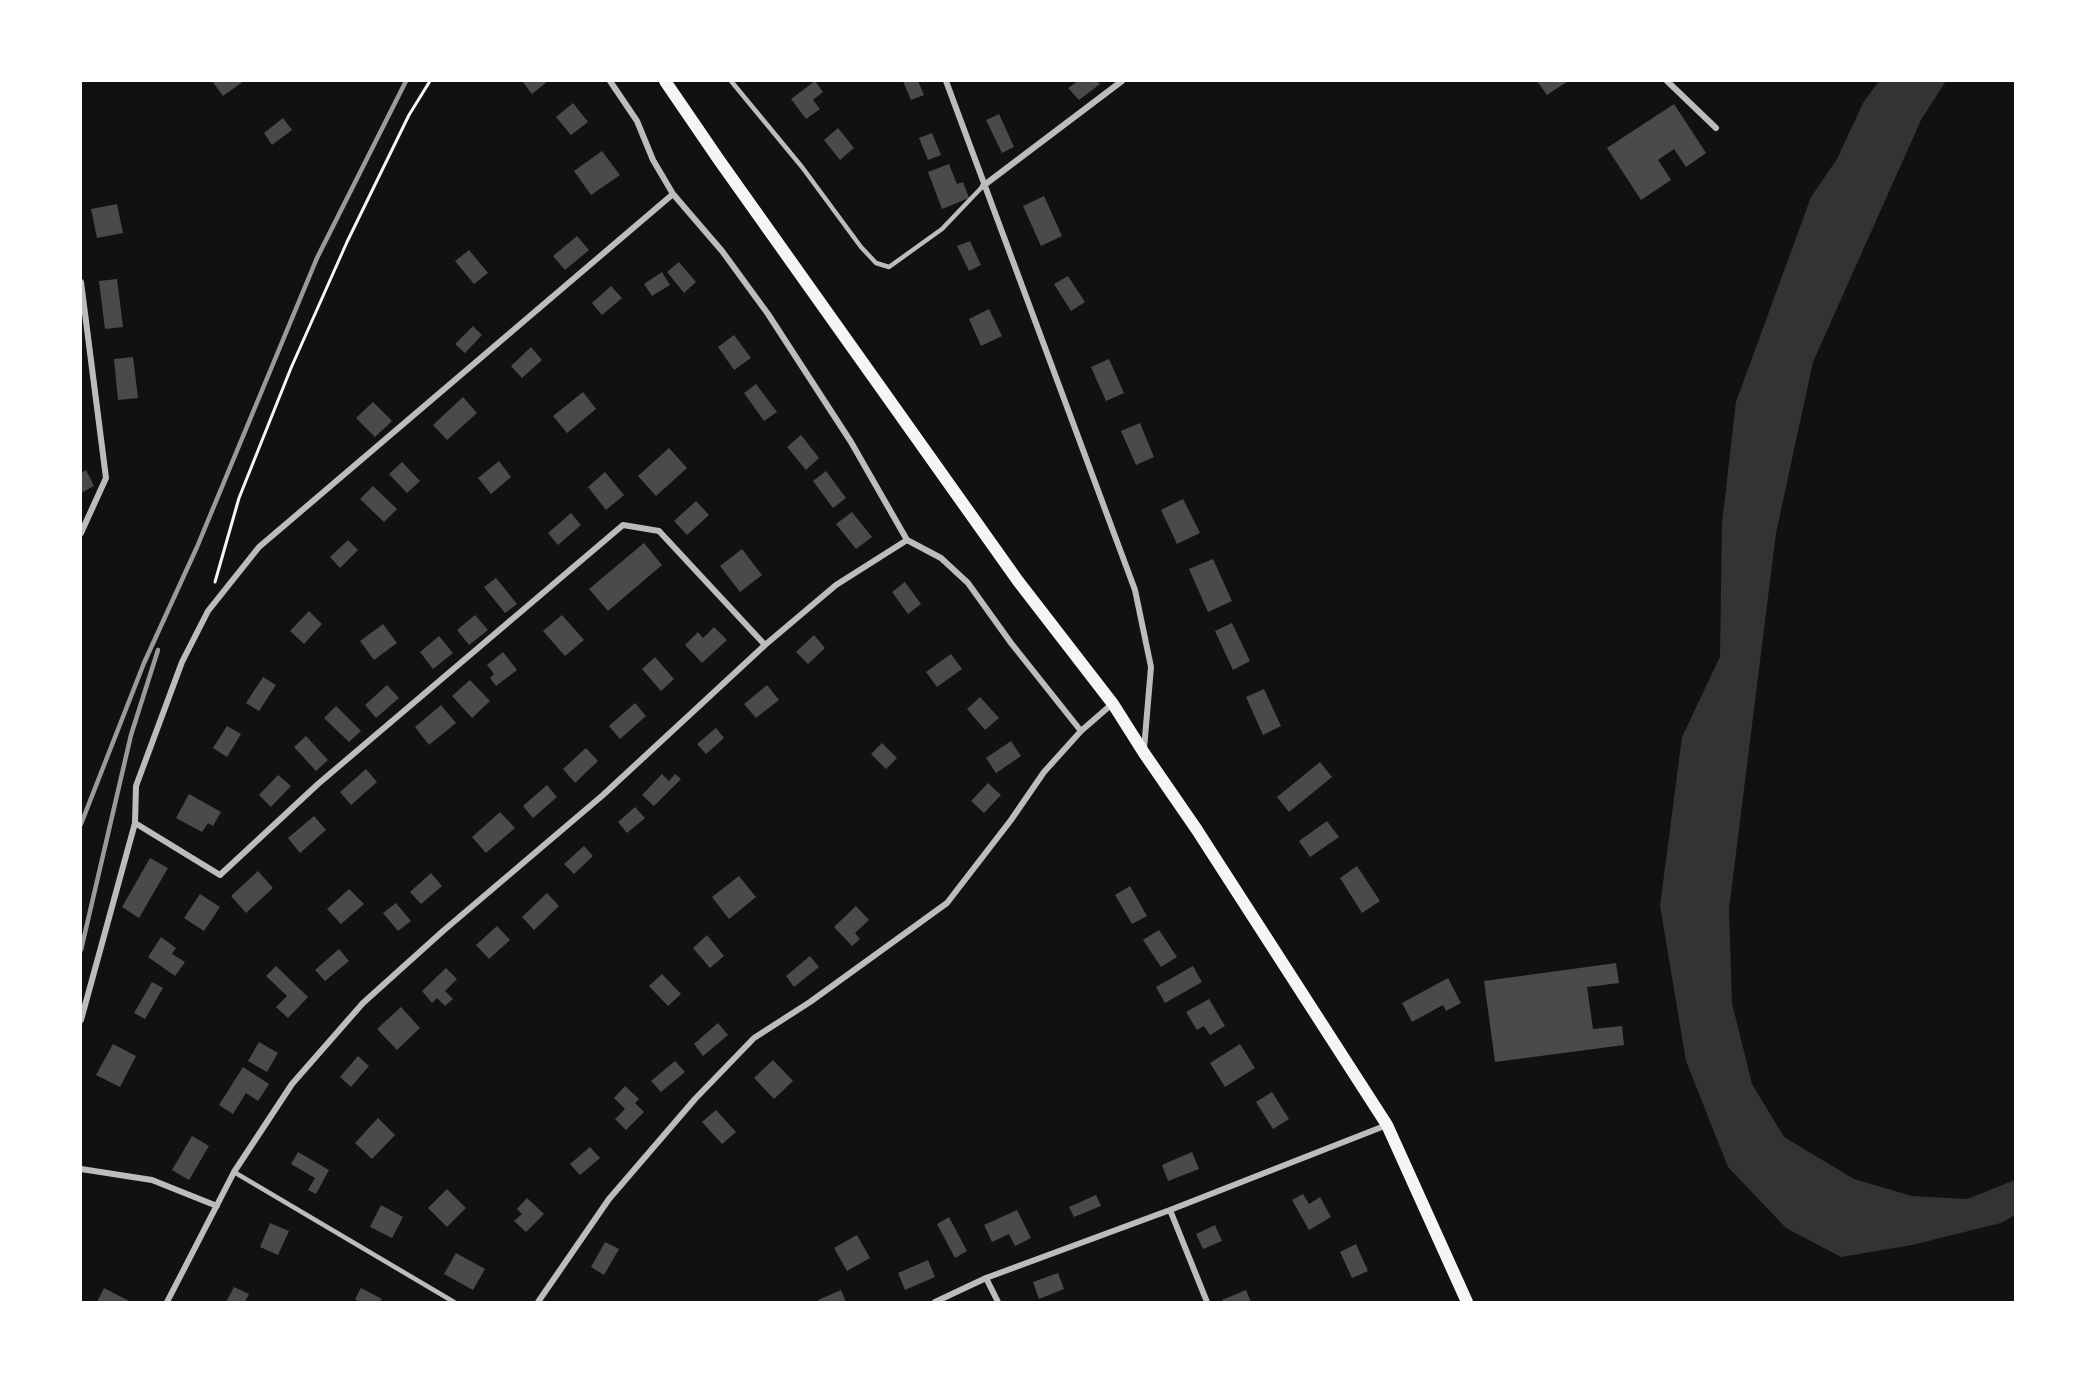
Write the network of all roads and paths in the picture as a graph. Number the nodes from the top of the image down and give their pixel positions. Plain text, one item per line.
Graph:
1 (430, 81) edge
2 (609, 81) edge
3 (665, 81) edge
4 (731, 81) edge
5 (945, 81) edge
6 (1122, 81) edge
7 (1667, 81) edge
8 (1716, 128) dead end
9 (983, 186) junction
10 (673, 194) junction
11 (81, 282) edge
12 (81, 533) edge
13 (907, 540) junction
14 (208, 611) junction
15 (765, 645) junction
16 (1113, 704) junction
17 (1081, 731) junction
18 (1144, 753) junction
19 (135, 823) junction
20 (81, 1020) edge
21 (1387, 1125) junction
22 (81, 1169) edge
23 (234, 1172) junction
24 (217, 1206) junction
25 (1170, 1210) junction
26 (986, 1278) junction
27 (167, 1302) edge
28 (454, 1302) edge
29 (538, 1302) edge
30 (935, 1302) edge
31 (998, 1302) edge
32 (1207, 1302) edge
33 (1467, 1302) edge

1 - 14 path
2 - 10 street
3 - 16 main road
4 - 9 lane
5 - 9 street
6 - 9 street
7 - 8 street
9 - 18 street
10 - 13 street
10 - 14 street
11 - 12 street
13 - 15 street
13 - 17 street
14 - 19 street
15 - 19 street
15 - 23 street
16 - 17 street
16 - 18 main road
17 - 29 street
18 - 21 main road
19 - 20 street
21 - 25 street
21 - 33 main road
22 - 24 street
23 - 24 street
23 - 28 lane
24 - 27 street
25 - 26 street
25 - 32 street
26 - 30 street
26 - 31 street

